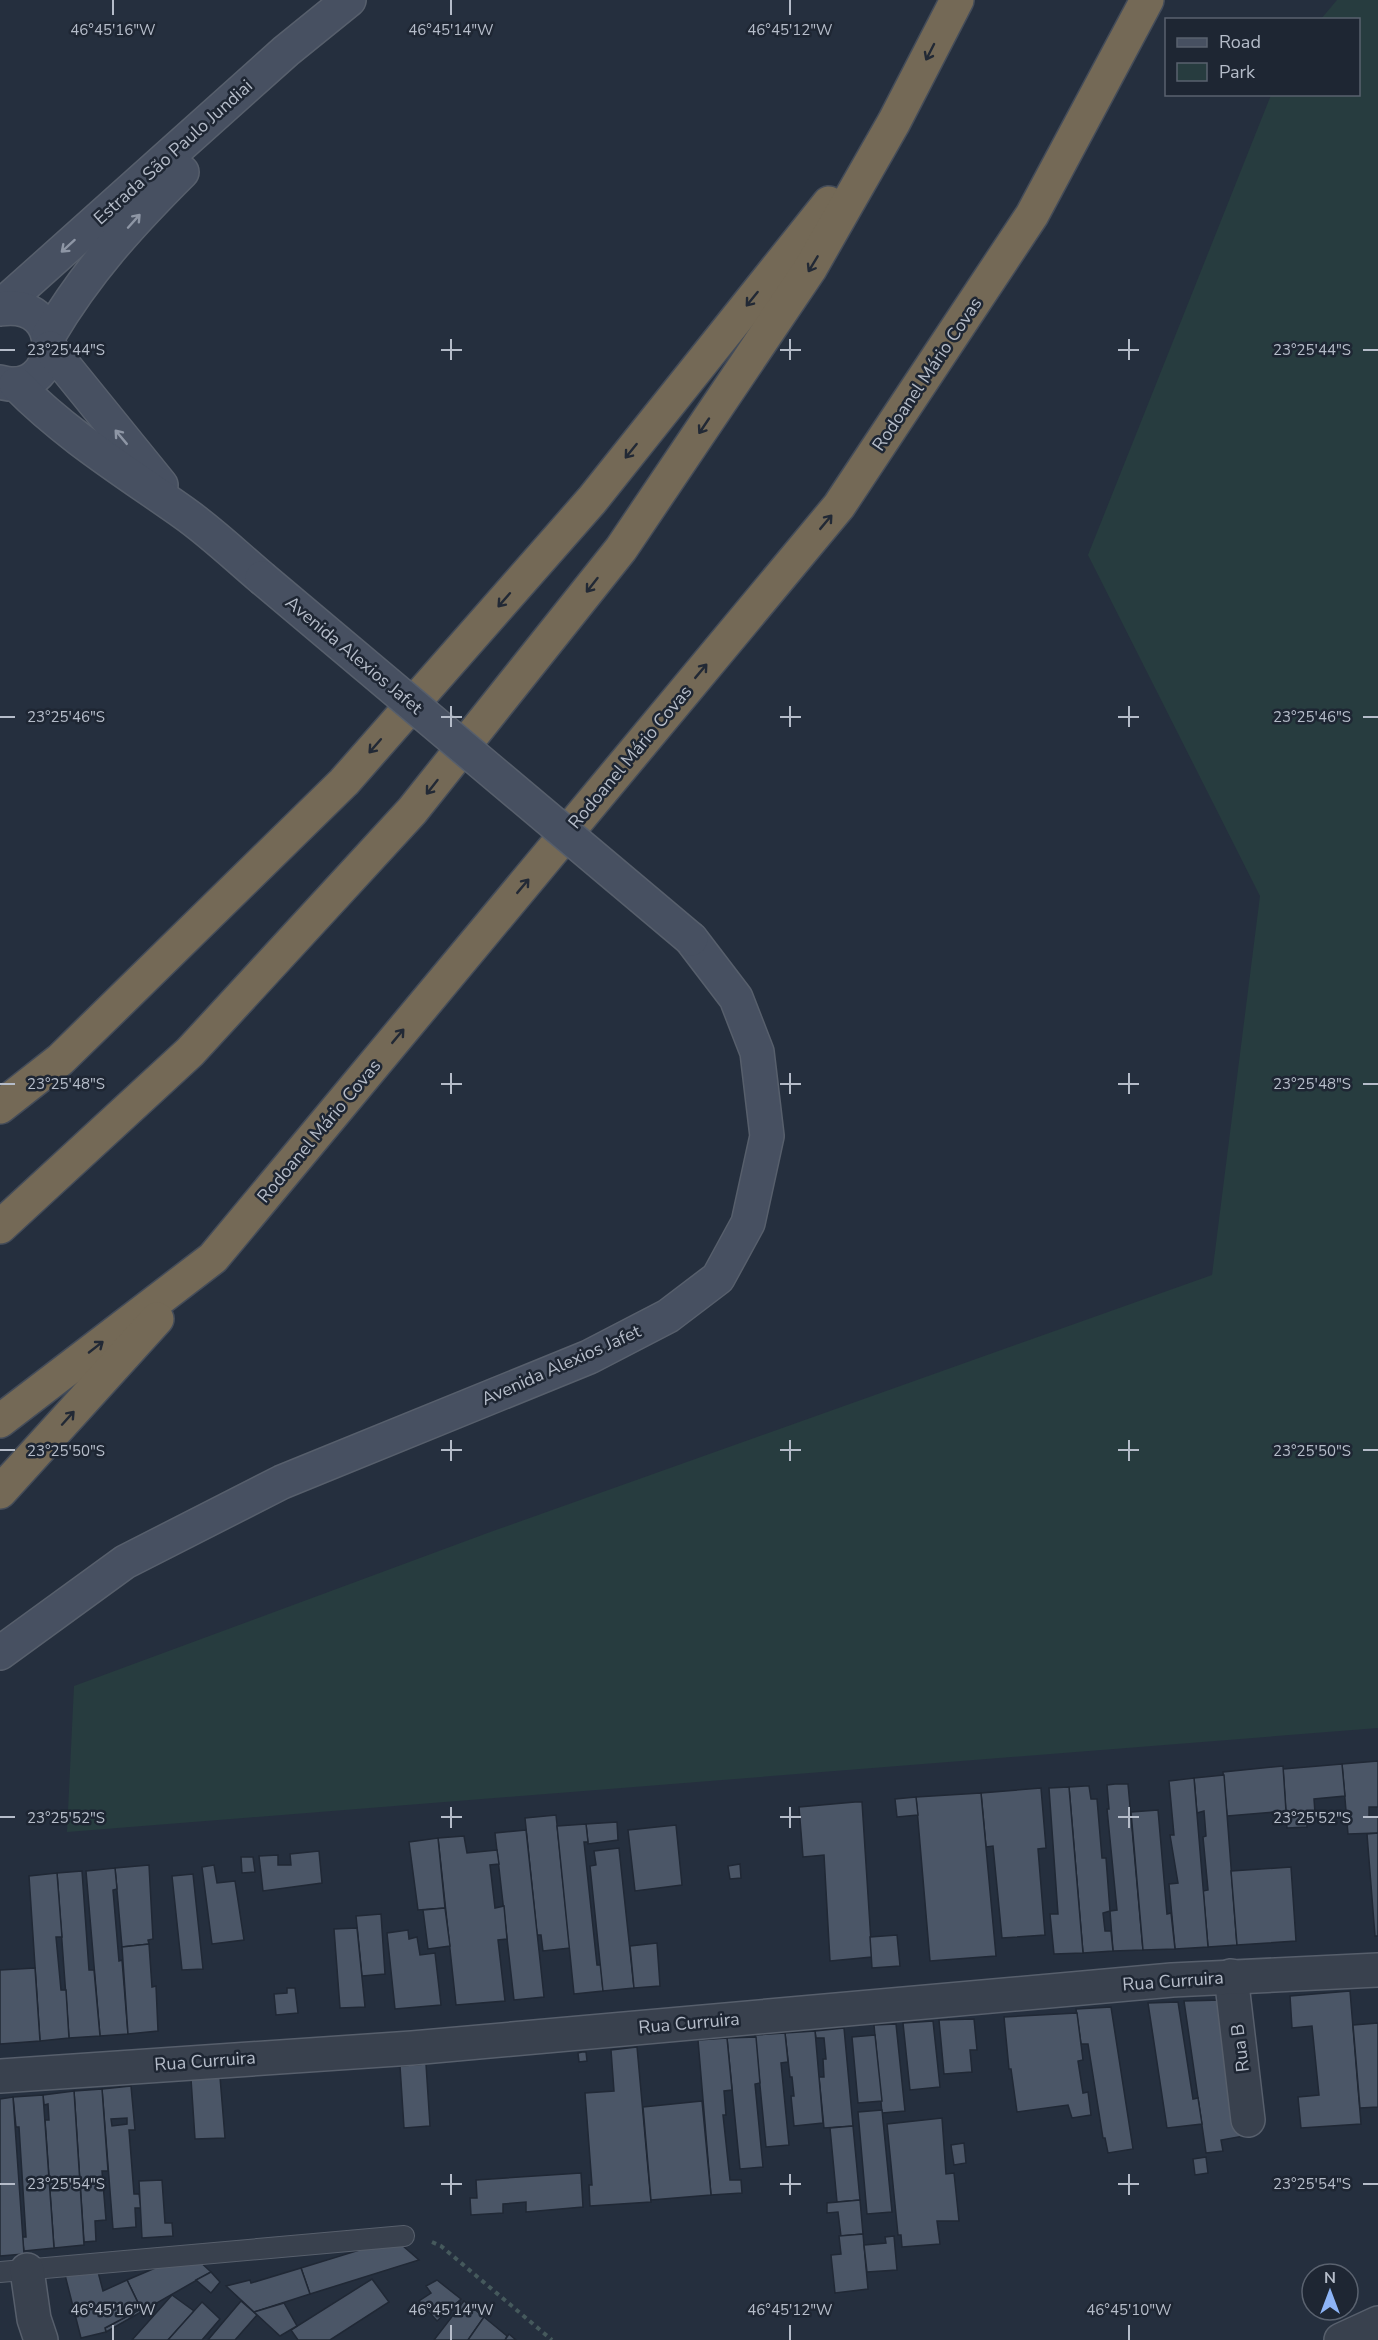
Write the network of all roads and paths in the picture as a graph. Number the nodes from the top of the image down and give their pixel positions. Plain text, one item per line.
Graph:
1 (349, 0) edge
2 (957, 0) edge
3 (1147, 0) edge
4 (894, 122) junction
5 (0, 308) edge
6 (49, 341) junction
7 (8, 383) edge
8 (186, 514) junction
9 (0, 1107) edge
10 (0, 1227) edge
11 (213, 1258) junction
12 (0, 1421) edge
13 (0, 1492) edge
14 (0, 1653) edge
15 (1378, 1970) edge
16 (1231, 1976) junction
17 (0, 2076) edge
18 (1248, 2120) dead end
19 (404, 2236) joint
20 (13, 2271) edge
21 (1378, 2323) edge
22 (41, 2340) edge
23 (552, 2340) edge
24 (1341, 2340) edge

1 -> 5 main road, Estrada São Paulo Jundiai
6 -> 1 main road, Estrada São Paulo Jundiai
2 -> 4 highway
11 -> 3 highway, Rodoanel Mário Covas
4 -> 9 highway
4 -> 10 highway
5 - 6 main road, Avenida Alexios Jafet
6 - 7 main road, Estrada São Paulo Jundiai
8 -> 6 main road, Avenida Alexios Jafet
7 - 8 main road, Avenida Alexios Jafet
8 - 14 main road, Avenida Alexios Jafet, bridge
12 -> 11 highway, Rodoanel Mário Covas
13 -> 11 highway
15 - 16 street, Rua Curruira
16 - 17 street, Rua Curruira
16 - 18 street, Rua B
19 - 20 lane
19 - 23 path
20 - 22 street
21 - 24 street

